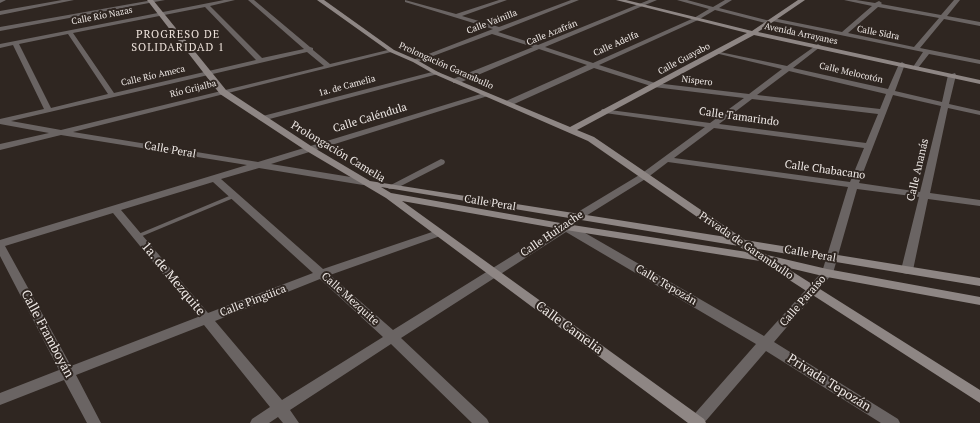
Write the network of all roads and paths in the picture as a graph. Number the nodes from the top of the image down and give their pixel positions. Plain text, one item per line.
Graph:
1 (0, 0) edge
2 (3, 0) edge
3 (71, 0) edge
4 (162, 0) edge
5 (232, 0) edge
6 (251, 0) edge
7 (320, 0) edge
8 (504, 0) edge
9 (576, 0) edge
10 (619, 0) edge
11 (654, 0) edge
12 (680, 0) edge
13 (729, 0) edge
14 (802, 0) edge
15 (847, 0) edge
16 (883, 0) edge
17 (957, 0) edge
18 (149, 1) edge
19 (407, 1) edge
20 (56, 3) junction
21 (206, 5) junction
22 (642, 6) junction
23 (877, 6) junction
24 (715, 8) junction
25 (0, 13) edge
26 (161, 14) junction
27 (66, 16) junction
28 (456, 16) junction
29 (942, 17) junction
30 (696, 19) junction
31 (771, 21) junction
32 (980, 24) edge
33 (3, 28) edge
34 (495, 30) junction
35 (69, 32) junction
36 (753, 33) junction
37 (843, 35) junction
38 (15, 43) junction
39 (0, 46) edge
40 (818, 46) junction
41 (543, 47) junction
42 (916, 49) junction
43 (311, 50) junction
44 (392, 52) junction
45 (717, 52) junction
46 (928, 52) junction
47 (261, 60) junction
48 (415, 61) junction
49 (980, 62) edge
50 (593, 64) junction
51 (902, 64) junction
52 (328, 66) junction
53 (916, 67) junction
54 (789, 68) junction
55 (208, 72) junction
56 (436, 73) junction
57 (952, 76) junction
58 (456, 81) junction
59 (980, 82) edge
60 (654, 85) junction
61 (223, 92) junction
62 (891, 92) junction
63 (112, 95) junction
64 (487, 95) junction
65 (750, 97) junction
66 (509, 103) junction
67 (945, 105) junction
68 (48, 110) junction
69 (605, 112) junction
70 (883, 112) junction
71 (980, 113) edge
72 (262, 119) junction
73 (0, 122) edge
74 (713, 125) junction
75 (571, 130) junction
76 (60, 132) junction
77 (869, 146) junction
78 (0, 147) edge
79 (308, 148) junction
80 (666, 159) junction
81 (441, 162) dead end
82 (259, 165) junction
83 (644, 176) junction
84 (214, 178) junction
85 (363, 182) junction
86 (853, 186) junction
87 (390, 192) junction
88 (234, 196) junction
89 (924, 196) junction
90 (980, 203) edge
91 (115, 208) junction
92 (577, 217) junction
93 (566, 227) junction
94 (439, 233) junction
95 (138, 236) junction
96 (740, 242) junction
97 (0, 245) edge
98 (763, 258) junction
99 (832, 258) junction
100 (907, 270) junction
101 (493, 272) junction
102 (827, 273) junction
103 (322, 274) junction
104 (980, 282) edge
105 (813, 290) junction
106 (980, 301) edge
107 (207, 319) junction
108 (392, 337) junction
109 (766, 344) junction
110 (68, 372) junction
111 (980, 397) edge
112 (0, 399) edge
113 (281, 408) junction
114 (697, 422) edge
115 (94, 423) edge
116 (257, 423) edge
117 (292, 423) edge
118 (482, 423) edge
119 (893, 423) edge

1 - 2 street
3 - 20 street
4 - 18 street
5 - 21 street, Calle Río Nazas
6 - 43 street
7 - 44 main road, Prolongación Garambullo
8 - 28 street
9 - 34 street, Calle Vainilla
10 - 22 main road, Avenida Arrayanes
11 - 22 street, Calle Azafrán
12 - 24 street, Calle Sidra
13 - 24 street, Calle Adelfa
14 - 31 main road, Calle Guayabo
15 - 23 street
16 - 23 street
17 - 29 street
18 - 26 main road, Prolongación Camelia
18 - 27 street
19 - 28 street, Nispero
20 - 25 street
20 - 27 street
21 - 26 street, Calle Río Nazas
21 - 47 street
22 - 30 main road, Avenida Arrayanes
22 - 41 street, Calle Azafrán
23 - 29 street
23 - 37 street
24 - 30 street, Calle Adelfa
24 - 31 street, Calle Sidra
26 - 35 street, Calle Río Nazas
26 - 55 main road, Prolongación Camelia
27 - 33 street
28 - 34 street, Nispero
29 - 32 street
29 - 42 street
30 - 36 main road, Avenida Arrayanes
30 - 50 street, Calle Adelfa
31 - 36 main road, Calle Guayabo
31 - 37 street, Calle Sidra
34 - 41 street, Nispero
34 - 48 street, Calle Vainilla
35 - 38 street, Calle Río Nazas
35 - 63 street
36 - 40 main road, Avenida Arrayanes
36 - 45 main road, Calle Guayabo
37 - 42 street, Calle Sidra
38 - 39 street, Calle Río Nazas
38 - 68 street
40 - 51 main road, Avenida Arrayanes
40 - 54 street, Calle Huizache
41 - 50 street, Nispero
41 - 58 street, Calle Azafrán
42 - 46 street, Calle Sidra
43 - 47 street, Calle Río Ameca
43 - 52 street
44 - 48 main road, Prolongación Garambullo
44 - 52 street, Río Grijalba
45 - 54 street, Calle Melocotón
45 - 60 main road, Calle Guayabo
46 - 49 street, Calle Sidra
46 - 53 street
47 - 55 street, Calle Río Ameca
48 - 56 main road, Prolongación Garambullo
50 - 60 street, Nispero
50 - 66 street, Calle Adelfa
51 - 53 main road, Avenida Arrayanes
51 - 62 street, Calle Paraíso
52 - 61 street, Río Grijalba
53 - 57 main road, Avenida Arrayanes
54 - 62 street, Calle Melocotón
54 - 65 street, Calle Huizache
55 - 61 main road, Prolongación Camelia
55 - 63 street, Calle Río Ameca
56 - 58 main road, Prolongación Garambullo
56 - 72 street, 1a. de Camelia
57 - 59 main road, Avenida Arrayanes
57 - 67 street, Calle Ananás
58 - 64 main road, Prolongación Garambullo
60 - 65 street, Nispero
60 - 69 main road, Calle Guayabo
61 - 72 main road, Prolongación Camelia
61 - 76 street, Río Grijalba
62 - 67 street, Calle Melocotón
62 - 70 street, Calle Paraíso
63 - 68 street, Calle Río Ameca
64 - 66 main road, Prolongación Garambullo
64 - 79 street, Calle Caléndula
65 - 70 street, Nispero
65 - 74 street, Calle Huizache
66 - 75 main road, Privada de Garambullo
67 - 71 street, Calle Melocotón
67 - 89 street, Calle Ananás
68 - 73 street, Calle Río Ameca
69 - 74 street, Calle Tamarindo
69 - 75 main road, Calle Guayabo
70 - 77 street, Calle Paraíso
72 - 79 main road, Prolongación Camelia
73 - 76 street, Calle Peral
74 - 77 street, Calle Tamarindo
74 - 80 street, Calle Huizache
75 - 83 main road, Privada de Garambullo
76 - 78 street, Río Grijalba
76 - 82 street, Calle Peral
77 - 86 street, Calle Paraíso
79 - 82 street, Calle Caléndula
79 - 85 main road, Prolongación Camelia
80 - 83 street, Calle Huizache
80 - 86 street, Calle Chabacano
81 - 87 street
82 - 84 street, Calle Caléndula
82 - 85 street, Calle Peral
83 - 92 street, Calle Huizache
83 - 96 main road, Privada de Garambullo
84 - 88 street, Calle Mezquite
84 - 91 street, Calle Caléndula
85 - 87 main road, Calle Peral
86 - 89 street, Calle Chabacano
86 - 99 street, Calle Paraíso
87 - 92 main road, Calle Peral
87 - 93 main road, Calle Peral
87 - 94 main road, Prolongación Camelia
88 - 95 lane
88 - 103 street, Calle Mezquite
89 - 90 street, Calle Chabacano
89 - 100 street, Calle Ananás
91 - 95 street, 1a. de Mezquite
91 - 97 street, Calle Caléndula
92 - 93 street, Calle Huizache
92 - 96 main road, Calle Peral
93 - 98 main road, Calle Peral
93 - 101 street, Calle Huizache
93 - 109 street, Calle Tepozán
94 - 101 main road, Calle Camelia
94 - 103 street, Calle Pingüica
95 - 107 street, 1a. de Mezquite
96 - 98 main road, Privada de Garambullo
96 - 99 main road, Calle Peral
97 - 110 street, Calle Framboyán
98 - 102 main road, Calle Peral
98 - 105 main road, Privada de Garambullo
99 - 100 main road, Calle Peral
99 - 102 street, Calle Paraíso
100 - 104 main road, Calle Peral
101 - 108 street, Calle Huizache
101 - 114 main road, Calle Camelia
102 - 105 street, Calle Paraíso
102 - 106 main road, Calle Peral
103 - 107 street, Calle Pingüica
103 - 108 street, Calle Mezquite
105 - 109 street, Calle Paraíso
105 - 111 main road, Privada de Garambullo
107 - 110 street, Calle Pingüica
107 - 113 street, 1a. de Mezquite
108 - 113 street, Calle Huizache
108 - 118 street, Calle Mezquite
109 - 114 street, Calle Paraíso
109 - 119 street, Privada Tepozán
110 - 112 street, Calle Pingüica
110 - 115 street, Calle Framboyán
113 - 116 street, Calle Huizache
113 - 117 street, 1a. de Mezquite

